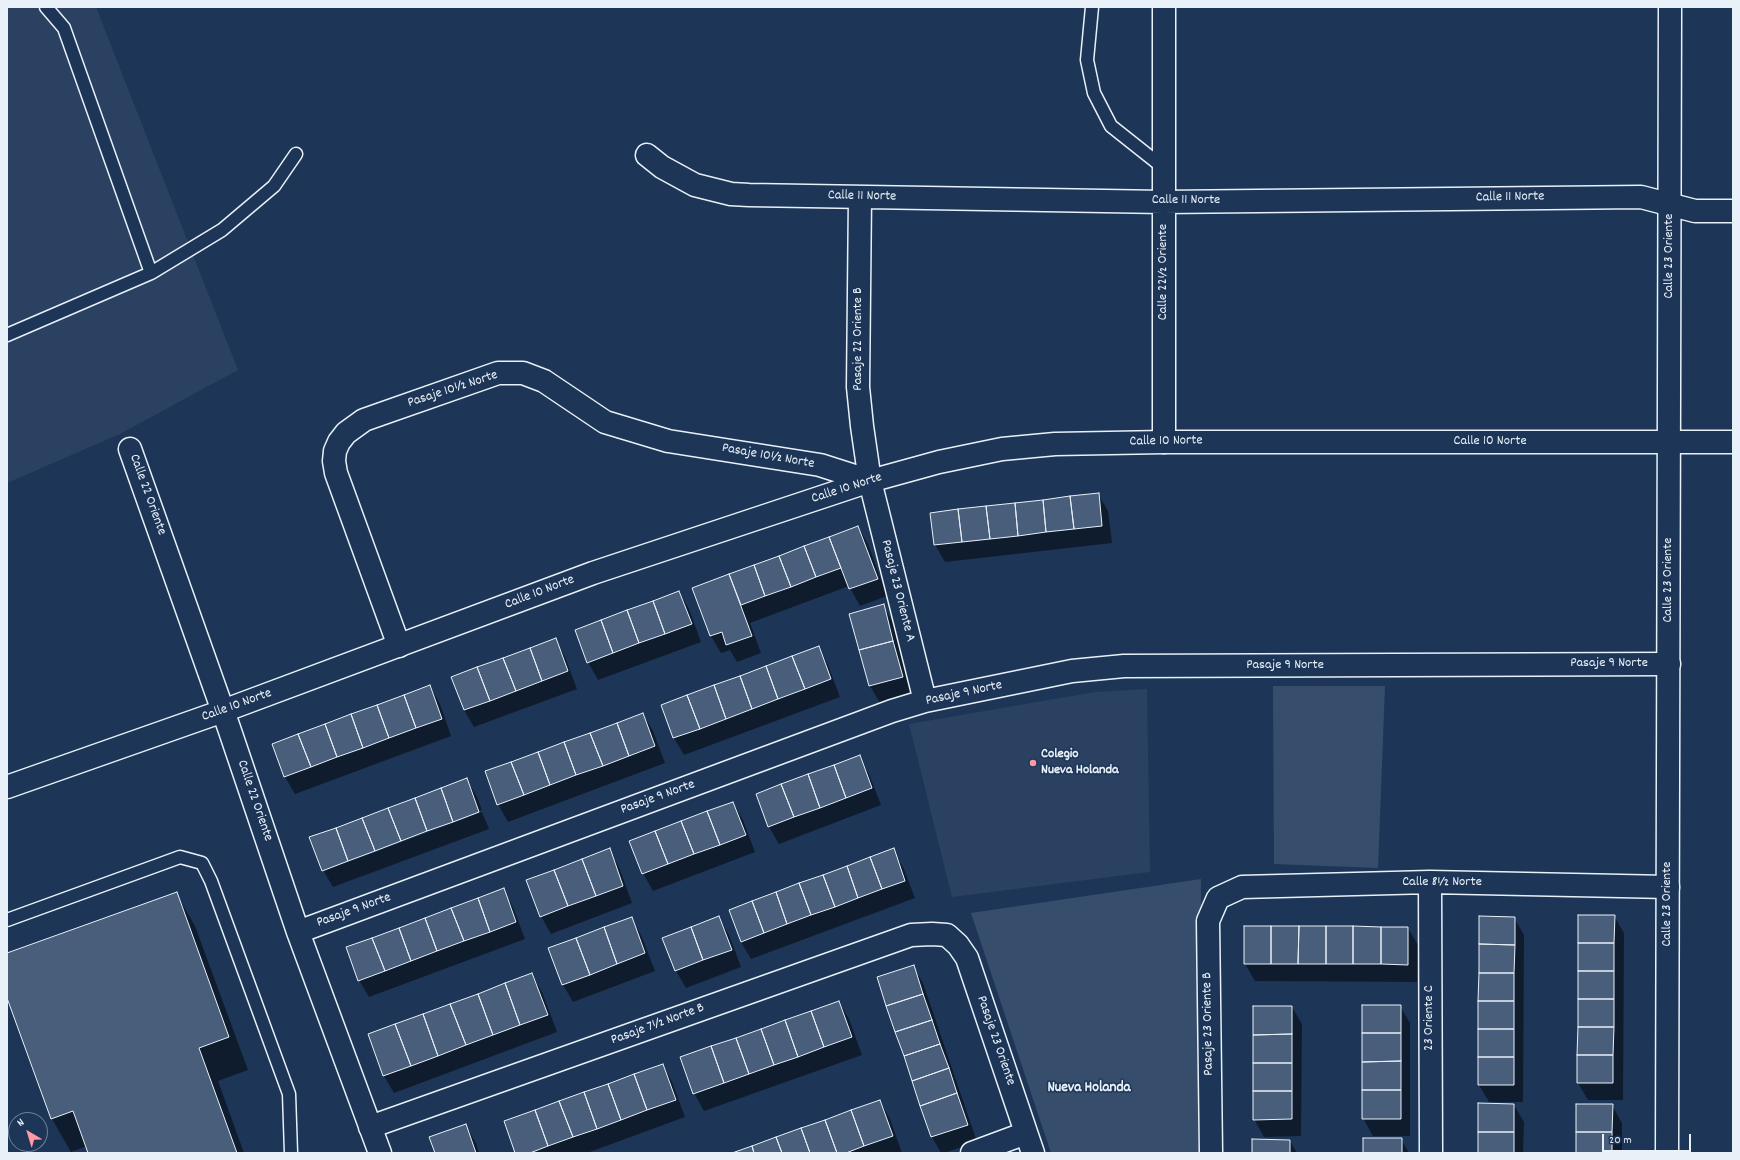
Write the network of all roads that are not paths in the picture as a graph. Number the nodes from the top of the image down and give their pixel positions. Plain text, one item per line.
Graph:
1 (46, 7) edge
2 (1092, 7) edge
3 (1164, 7) edge
4 (1670, 7) edge
5 (296, 154) dead end
6 (647, 155) dead end
7 (1164, 168) junction
8 (860, 197) junction
9 (1163, 202) junction
10 (1670, 204) junction
11 (1733, 211) edge
12 (151, 273) junction
13 (7, 335) edge
14 (1164, 442) junction
15 (1670, 442) junction
16 (1733, 442) edge
17 (130, 449) dead end
18 (870, 480) junction
19 (399, 646) junction
20 (1669, 664) junction
21 (925, 702) junction
22 (223, 711) junction
23 (7, 787) edge
24 (1430, 882) junction
25 (1668, 887) junction
26 (1218, 898) joint
27 (7, 920) edge
28 (298, 932) junction
29 (947, 935) joint
30 (370, 1127) junction
31 (1026, 1133) junction
32 (291, 1153) edge
33 (380, 1153) edge
34 (972, 1153) edge
35 (1033, 1153) edge
36 (1211, 1153) edge
37 (1431, 1153) edge
38 (1667, 1153) edge

1 - 12 lane
2 - 7 lane
3 - 7 street, Calle 22½ Oriente
4 - 10 street, Calle 23 Oriente
5 - 12 lane
6 - 8 street, Calle 11 Norte
7 - 9 street, Calle 22½ Oriente
8 - 9 street, Calle 11 Norte
8 - 18 street, Pasaje 22 Oriente B
9 - 10 street, Calle 11 Norte
9 - 14 street, Calle 22½ Oriente
10 - 11 street, Calle 11 Norte
10 - 15 street, Calle 23 Oriente
12 - 13 lane
14 - 15 street, Calle 10 Norte
14 - 18 street, Calle 10 Norte
15 - 16 street, Calle 10 Norte
15 - 20 street, Calle 23 Oriente
17 - 22 street, Calle 22 Oriente
18 - 19 street, Calle 10 Norte
18 - 19 street, Pasaje 10½ Norte
18 - 21 street, Pasaje 23 Oriente A
19 - 22 street, Calle 10 Norte
20 - 21 street, Pasaje 9 Norte
20 - 25 street, Calle 23 Oriente
21 - 28 street, Pasaje 9 Norte
22 - 23 street, Calle 10 Norte
22 - 28 street, Calle 22 Oriente
24 - 25 street, Calle 8½ Norte
24 - 26 street, Calle 8½ Norte
24 - 37 street, 23 Oriente C
25 - 38 street, Calle 23 Oriente
26 - 36 street, Pasaje 23 Oriente B
27 - 32 lane
28 - 30 street, Calle 22 Oriente
29 - 30 street, Pasaje 7½ Norte B
29 - 31 street, Pasaje 23 Oriente
30 - 33 street, Calle 22 Oriente
31 - 34 street
31 - 35 street, Pasaje 23 Oriente

